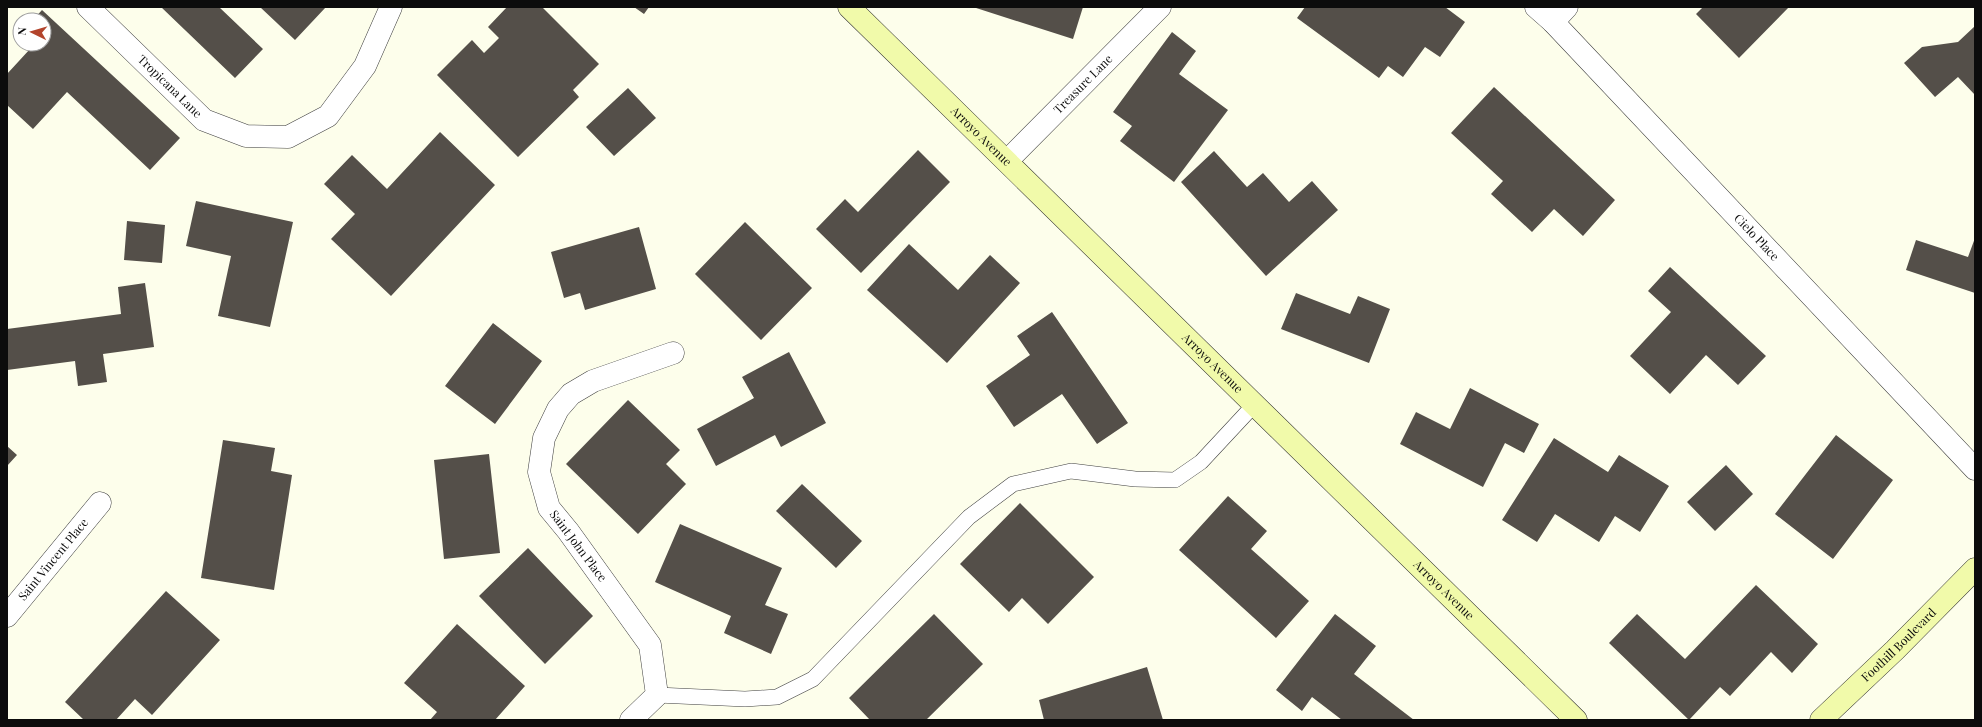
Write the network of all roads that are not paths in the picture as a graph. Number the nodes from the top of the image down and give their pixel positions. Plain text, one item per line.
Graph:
1 (88, 7) edge
2 (391, 7) edge
3 (848, 7) edge
4 (1160, 7) edge
5 (1536, 7) edge
6 (1560, 14) edge
7 (1007, 161) junction
8 (673, 353) dead end
9 (1255, 404) junction
10 (1975, 469) edge
11 (100, 503) dead end
12 (1975, 568) edge
13 (7, 616) edge
14 (657, 695) junction
15 (631, 720) edge
16 (1576, 720) edge
17 (1821, 720) edge

1 - 2 street, Tropicana Lane
3 - 7 street, Arroyo Avenue
4 - 7 street, Treasure Lane
5 - 6 street, Cielo Place
6 - 10 street, Cielo Place
7 - 9 street, Arroyo Avenue
8 - 14 street, Saint John Place
9 - 14 lane
9 - 16 street, Arroyo Avenue
11 - 13 street, Saint Vincent Place
12 - 17 street, Foothill Boulevard
14 - 15 street

